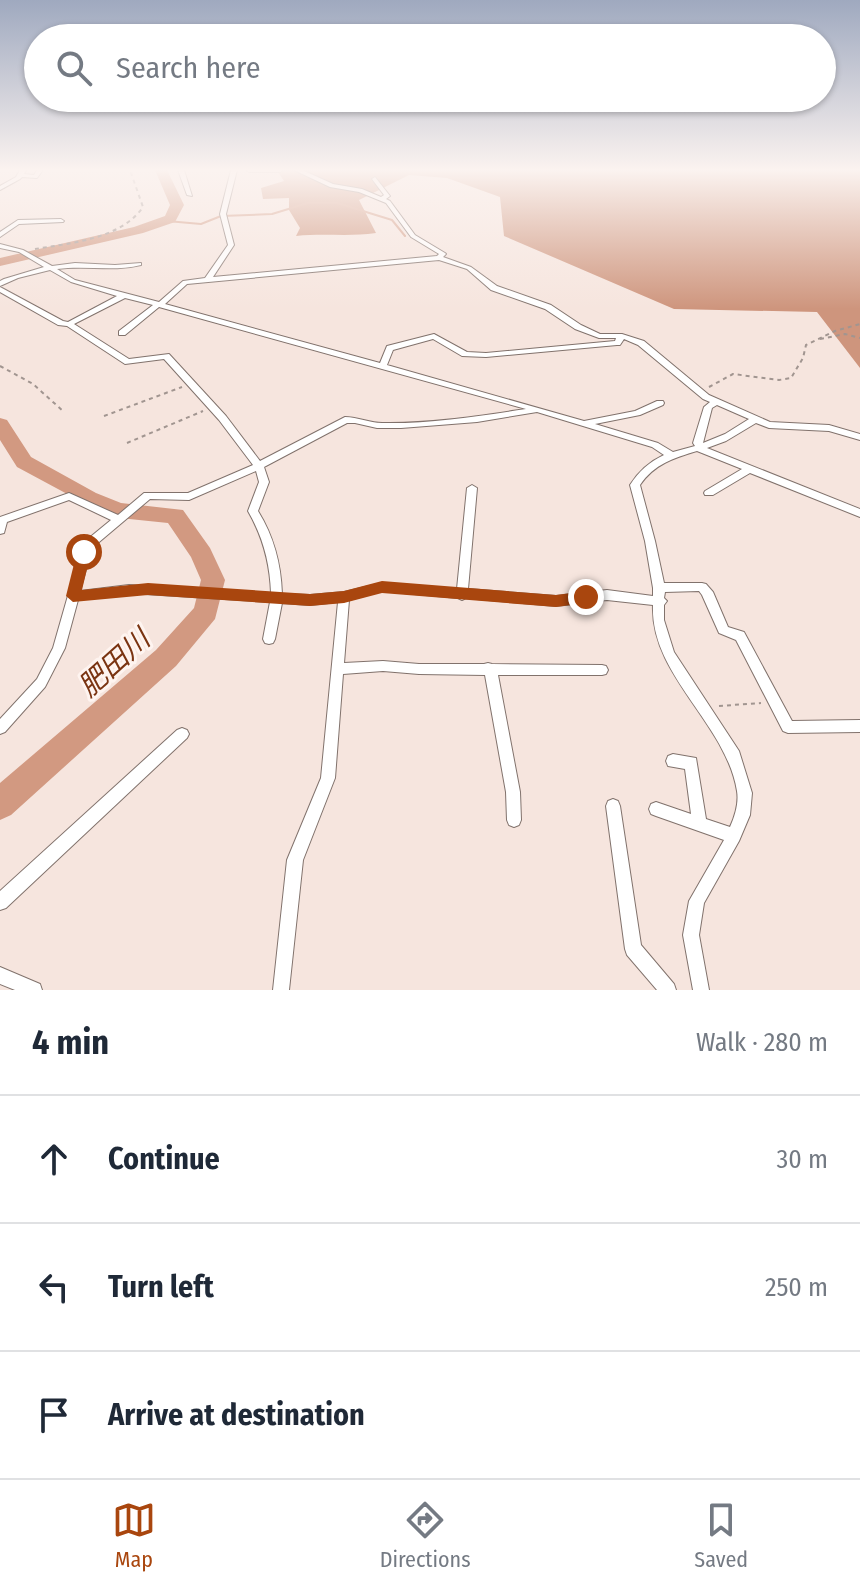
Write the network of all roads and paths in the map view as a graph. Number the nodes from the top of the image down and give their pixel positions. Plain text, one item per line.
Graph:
1 (136, 216) edge
2 (224, 216) edge
3 (398, 216) edge
4 (61, 221) dead end
5 (0, 235) edge
6 (0, 246) edge
7 (22, 252) junction
8 (439, 258) junction
9 (139, 264) dead end
10 (52, 270) junction
11 (208, 279) junction
12 (0, 287) edge
13 (124, 295) junction
14 (160, 305) junction
15 (69, 324) junction
16 (860, 324) edge
17 (122, 333) dead end
18 (622, 336) junction
19 (860, 338) edge
20 (815, 340) junction
21 (0, 366) edge
22 (383, 366) junction
23 (192, 384) junction
24 (700, 391) junction
25 (715, 402) junction
26 (660, 403) dead end
27 (213, 407) junction
28 (539, 410) junction
29 (63, 411) dead end
30 (104, 416) dead end
31 (756, 419) junction
32 (584, 423) junction
33 (860, 437) edge
34 (127, 443) dead end
35 (699, 448) junction
36 (669, 454) junction
37 (258, 465) junction
38 (748, 470) junction
39 (472, 488) dead end
40 (709, 493) dead end
41 (860, 513) edge
42 (118, 518) junction
43 (0, 530) edge
44 (462, 595) junction
45 (660, 595) junction
46 (73, 596) junction
47 (344, 597) junction
48 (277, 598) junction
49 (269, 639) dead end
50 (488, 668) junction
51 (337, 669) junction
52 (602, 670) dead end
53 (774, 701) junction
54 (706, 708) junction
55 (860, 726) edge
56 (0, 728) edge
57 (182, 734) dead end
58 (673, 761) dead end
59 (613, 806) dead end
60 (656, 809) dead end
61 (514, 820) dead end
62 (700, 825) junction
63 (734, 836) junction
64 (0, 902) edge
65 (0, 975) edge
66 (34, 990) edge
67 (281, 990) edge
68 (668, 990) edge
69 (701, 990) edge

1 - 7 path
2 - 11 street
3 - 8 street
4 - 5 street
6 - 7 street
7 - 10 street
8 - 11 street
8 - 18 street
9 - 10 street
10 - 12 street
10 - 13 street
11 - 14 street
12 - 15 street
13 - 14 street
13 - 15 street
14 - 17 street
14 - 22 street
15 - 23 street
16 - 20 path
18 - 22 street
18 - 24 street
19 - 20 path
20 - 24 path
21 - 29 path
22 - 28 street
23 - 27 street
23 - 30 path
24 - 25 street
25 - 31 street
25 - 35 street
26 - 32 street
27 - 34 path
27 - 37 street
28 - 32 street
28 - 37 street
31 - 33 street
31 - 35 street
32 - 36 street
35 - 36 street
35 - 38 street
36 - 45 street
37 - 42 street
37 - 48 street
38 - 40 street
38 - 41 street
39 - 44 street
42 - 43 street
42 - 46 street
44 - 45 street
44 - 47 street
45 - 53 street
45 - 54 street
46 - 48 street
46 - 56 street
47 - 48 street
47 - 51 street
48 - 49 street
50 - 51 street
50 - 52 street
50 - 61 street
51 - 67 street
53 - 54 path
53 - 55 street
54 - 63 street
57 - 64 street
58 - 62 street
59 - 68 street
60 - 62 street
62 - 63 street
63 - 69 street
65 - 66 street

